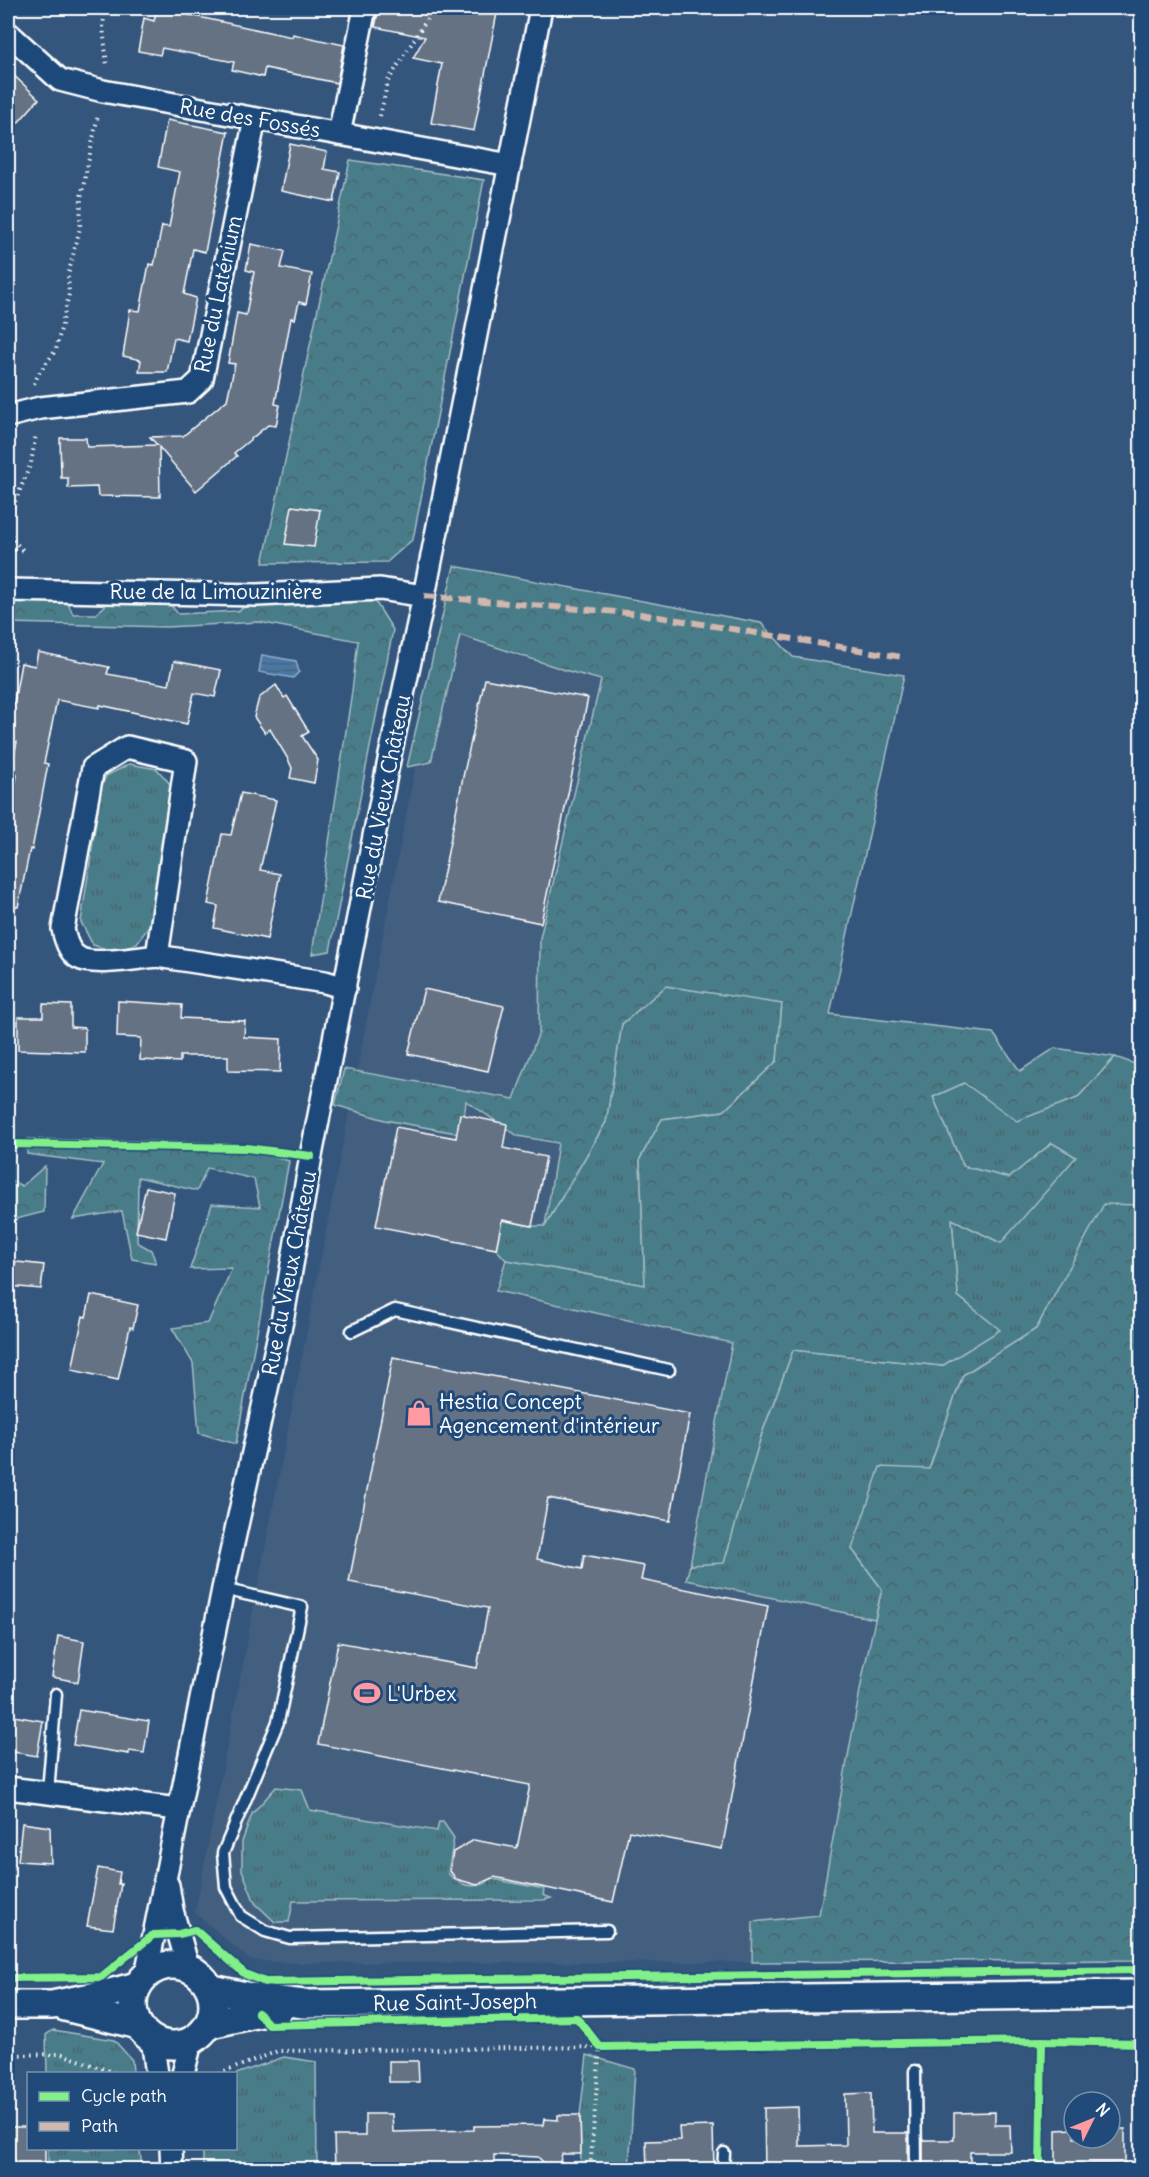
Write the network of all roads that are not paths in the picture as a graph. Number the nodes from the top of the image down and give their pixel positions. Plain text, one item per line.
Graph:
1 (365, 8) edge
2 (541, 8) edge
3 (8, 33) edge
4 (255, 119) junction
5 (339, 134) junction
6 (510, 165) junction
7 (8, 416) edge
8 (8, 590) edge
9 (424, 596) junction
10 (157, 956) junction
11 (345, 988) junction
12 (352, 1331) dead end
13 (669, 1370) dead end
14 (223, 1589) junction
15 (56, 1694) dead end
16 (8, 1788) edge
17 (48, 1792) junction
18 (178, 1809) junction
19 (165, 1870) junction
20 (607, 1931) dead end
21 (189, 1966) junction
22 (141, 1980) junction
23 (212, 1989) junction
24 (1142, 1994) edge
25 (303, 2004) junction
26 (8, 2005) edge
27 (52, 2005) junction
28 (145, 2032) junction
29 (201, 2033) junction
30 (915, 2071) dead end
31 (157, 2072) edge
32 (183, 2072) edge
33 (171, 2150) edge
34 (724, 2153) dead end
35 (172, 2169) edge
36 (723, 2169) edge
37 (916, 2169) edge

1 - 5 street
2 - 6 street, Rue du Vieux Château
3 - 4 street, Rue des Fossés
4 - 5 street, Rue des Fossés
4 - 7 street, Rue du Laténium
5 - 6 street, Rue des Fossés
6 - 9 street, Rue du Vieux Château
8 - 9 street, Rue de la Limouzinière
9 - 11 street, Rue du Vieux Château
10 - 10 street
10 - 11 street
11 - 14 street, Rue du Vieux Château
12 - 13 lane
14 - 18 street, Rue du Vieux Château
14 - 20 lane
15 - 17 lane
16 - 17 street
17 - 18 street
18 - 19 street, Rue du Vieux Château
19 - 21 street
19 - 22 street, Rue du Vieux Château
21 - 22 street
21 - 23 street
22 - 27 street
22 - 28 street
23 - 25 street, Rue Saint-Joseph
23 - 29 street
24 - 25 street, Rue Saint-Joseph
25 - 29 street, Rue Saint-Joseph
26 - 27 street
27 - 28 street
28 - 29 street
28 - 31 street
29 - 32 street
30 - 37 lane
33 - 35 street
34 - 36 lane

